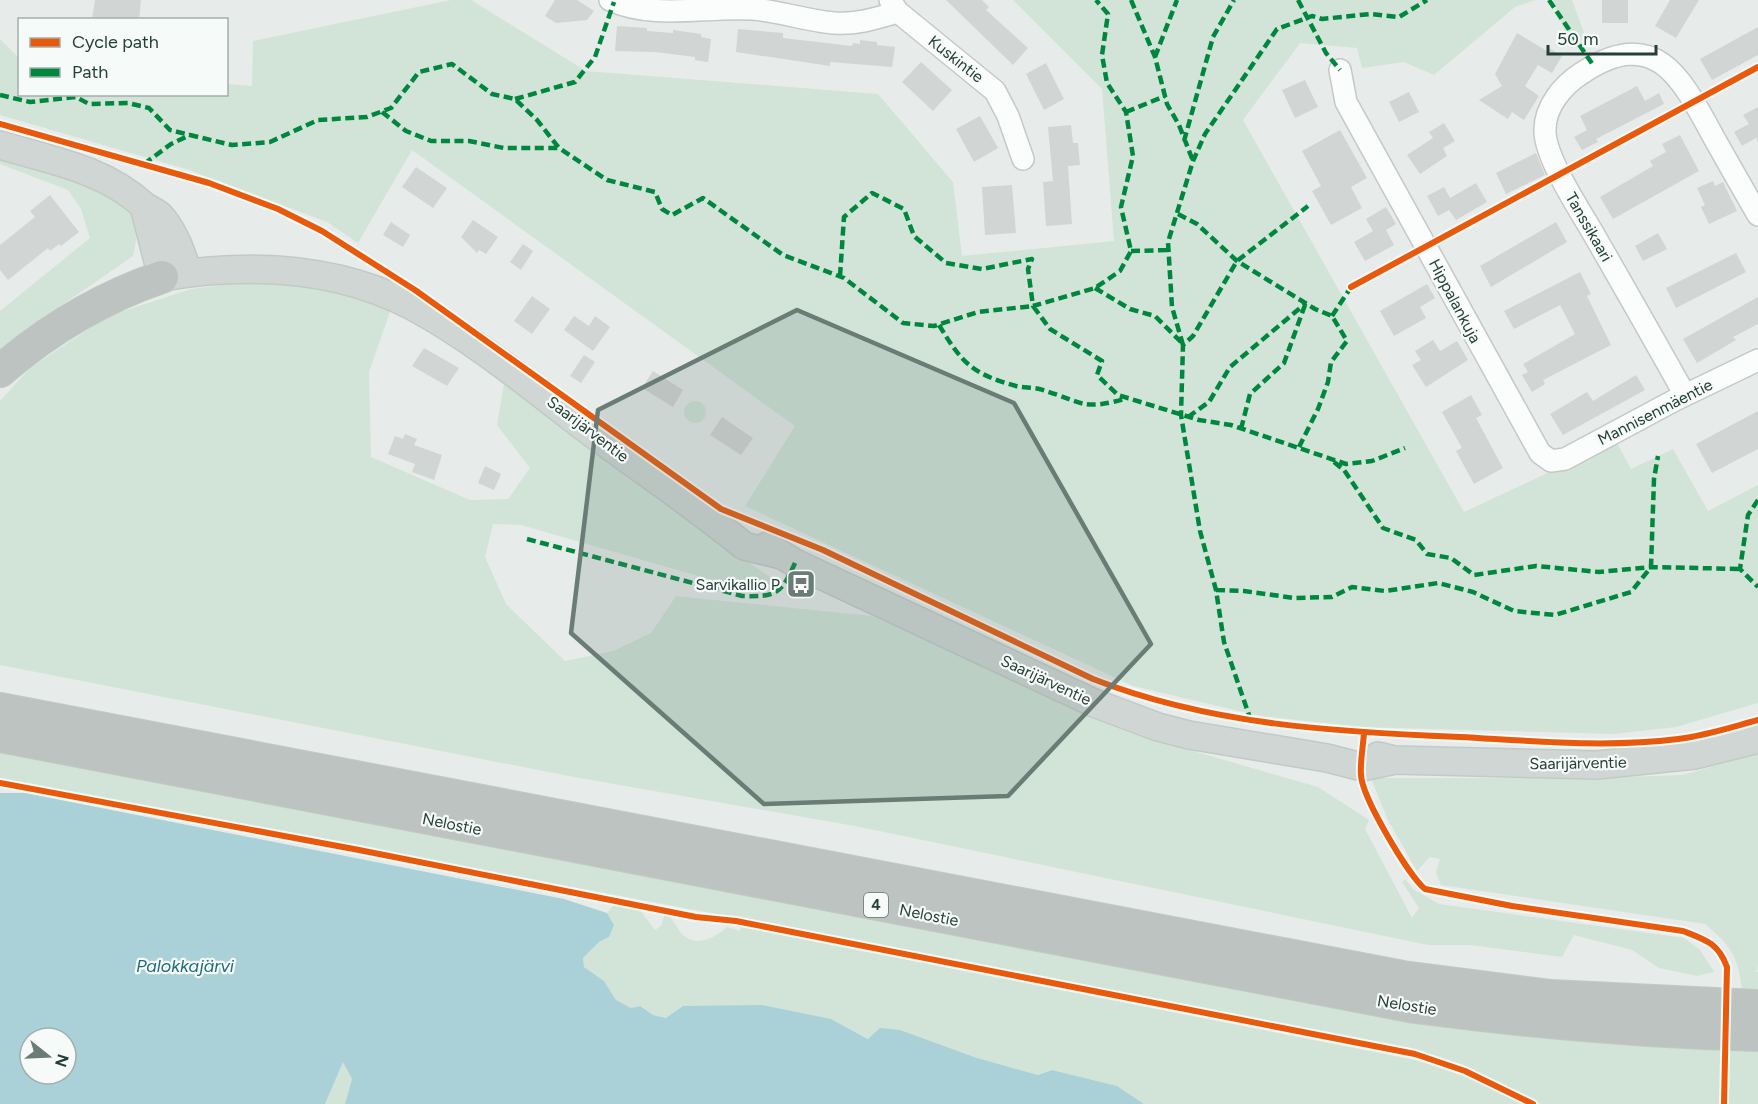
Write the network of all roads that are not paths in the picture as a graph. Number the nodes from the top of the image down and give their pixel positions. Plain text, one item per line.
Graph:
1 (610, 0) edge
2 (894, 6) edge
3 (1340, 70) dead end
4 (0, 145) edge
5 (1023, 159) dead end
6 (1758, 215) edge
7 (175, 275) junction
8 (1758, 360) edge
9 (0, 371) edge
10 (1685, 395) junction
11 (1551, 461) joint
12 (10, 711) edge
13 (0, 736) edge
14 (1758, 740) edge
15 (1758, 1006) edge
16 (1758, 1035) edge

1 - 2 street
2 - 5 street, Kuskintie
3 - 11 street, Hippalankuja
4 - 7 main road
6 - 10 street, Tanssikaari
7 - 9 highway
7 - 14 main road, Saarijärventie
8 - 10 street, Mannisenmäentie
10 - 11 street, Mannisenmäentie
12 - 15 highway, Nelostie / 4
13 - 16 highway, Nelostie / 4

